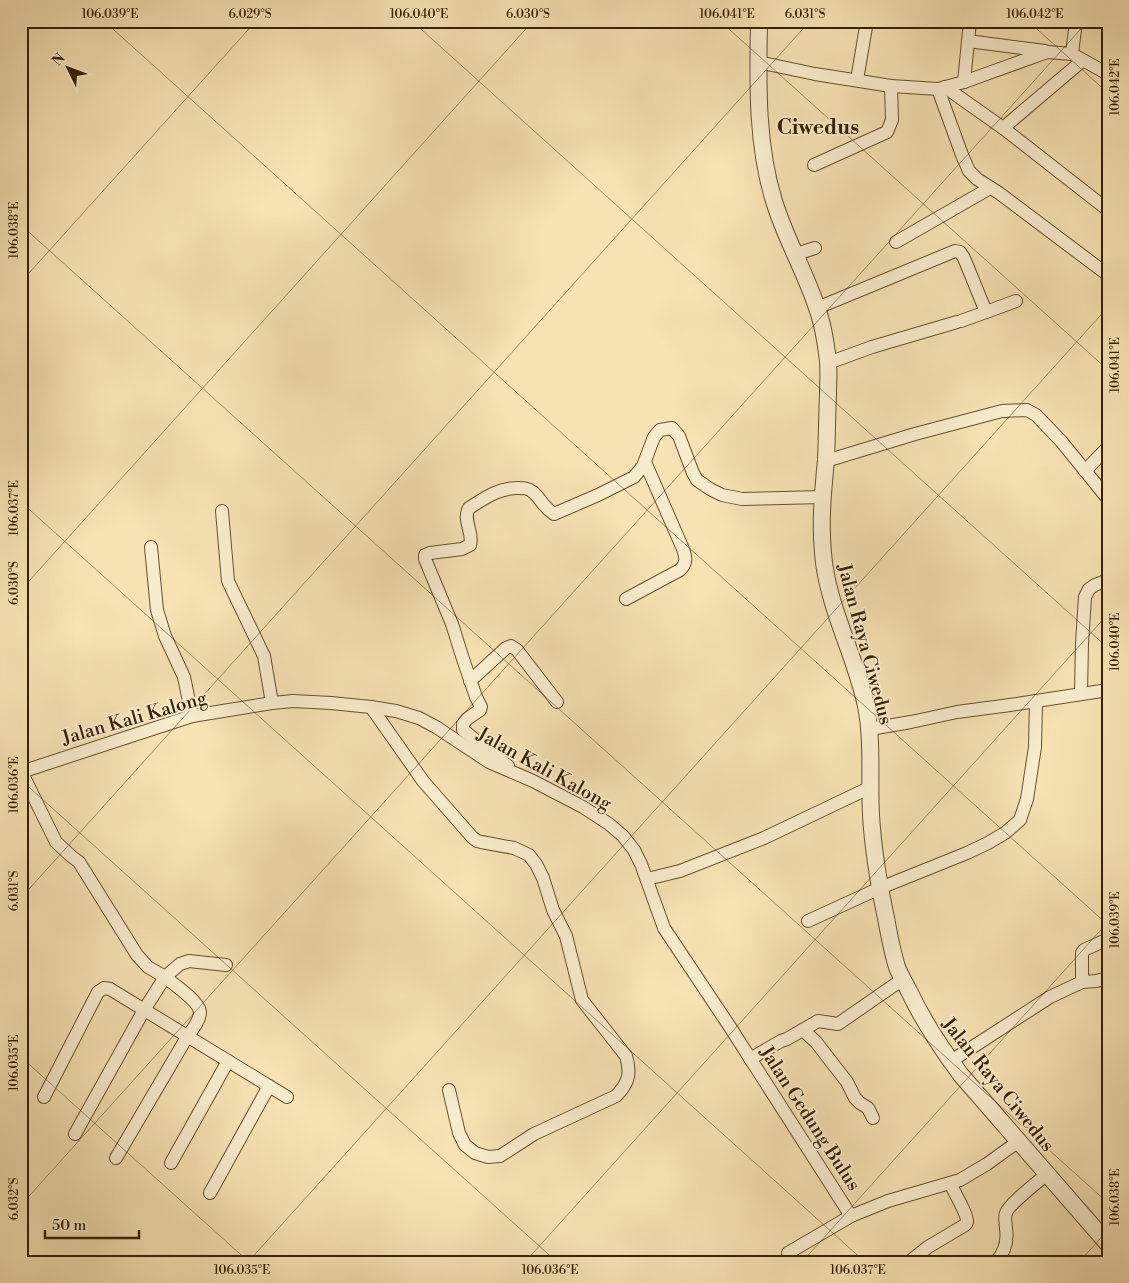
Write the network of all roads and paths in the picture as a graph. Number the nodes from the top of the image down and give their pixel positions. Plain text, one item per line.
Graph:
1 (759, 21) edge
2 (867, 21) edge
3 (970, 21) edge
4 (1076, 21) edge
5 (968, 41) junction
6 (1048, 52) junction
7 (1077, 58) junction
8 (758, 62) junction
9 (1108, 74) edge
10 (857, 80) junction
11 (964, 82) junction
12 (891, 86) junction
13 (942, 88) junction
14 (1004, 128) junction
15 (814, 165) dead end
16 (990, 188) junction
17 (1108, 210) edge
18 (896, 242) dead end
19 (815, 248) dead end
20 (796, 254) junction
21 (1108, 275) edge
22 (1016, 301) dead end
23 (817, 308) junction
24 (986, 312) junction
25 (828, 363) junction
26 (1108, 448) edge
27 (826, 461) junction
28 (645, 462) junction
29 (1085, 471) junction
30 (823, 497) junction
31 (1108, 499) edge
32 (222, 511) dead end
33 (150, 548) dead end
34 (1108, 580) edge
35 (626, 599) dead end
36 (470, 681) junction
37 (1108, 690) edge
38 (1081, 693) junction
39 (1036, 701) junction
40 (557, 702) dead end
41 (272, 703) junction
42 (371, 707) junction
43 (192, 716) junction
44 (870, 729) junction
45 (21, 772) edge
46 (518, 774) junction
47 (871, 787) junction
48 (647, 880) junction
49 (880, 888) junction
50 (808, 921) dead end
51 (1108, 939) edge
52 (226, 965) dead end
53 (165, 977) junction
54 (1108, 978) edge
55 (903, 979) junction
56 (1082, 982) junction
57 (144, 1010) junction
58 (803, 1030) junction
59 (187, 1037) junction
60 (750, 1059) junction
61 (951, 1061) junction
62 (228, 1062) junction
63 (269, 1086) junction
64 (449, 1090) dead end
65 (44, 1097) dead end
66 (287, 1097) dead end
67 (873, 1118) dead end
68 (75, 1134) dead end
69 (1019, 1141) junction
70 (116, 1158) dead end
71 (171, 1163) dead end
72 (1047, 1174) junction
73 (950, 1183) junction
74 (210, 1193) dead end
75 (851, 1216) junction
76 (1108, 1244) edge
77 (788, 1253) dead end
78 (909, 1262) edge
79 (996, 1262) edge

1 - 8 street, Jalan Raya Ciwedus
2 - 10 street
3 - 5 street
4 - 7 street
5 - 6 street
5 - 11 street
6 - 7 street
6 - 11 street
7 - 9 street
7 - 14 street
8 - 10 street
8 - 20 street, Jalan Raya Ciwedus
10 - 12 street
11 - 13 street
12 - 13 street
12 - 15 street
13 - 14 street
13 - 16 street
14 - 17 street
16 - 18 street
16 - 21 street
19 - 20 street
20 - 23 street, Jalan Raya Ciwedus
22 - 24 street
23 - 24 street
23 - 25 street, Jalan Raya Ciwedus
24 - 25 street
25 - 27 street, Jalan Raya Ciwedus
26 - 29 street
27 - 29 street
27 - 30 street, Jalan Raya Ciwedus
28 - 30 street
28 - 35 street
28 - 36 street
29 - 31 street
30 - 44 street, Jalan Raya Ciwedus
32 - 41 street
33 - 43 street
34 - 38 street
36 - 40 street
36 - 46 street
37 - 38 street
38 - 39 street
39 - 44 street
39 - 49 street
41 - 42 street, Jalan Kali Kalong
41 - 43 street, Jalan Kali Kalong
42 - 46 street, Jalan Kali Kalong
42 - 64 street
43 - 45 street, Jalan Kali Kalong
44 - 47 street, Jalan Raya Ciwedus
45 - 53 street
46 - 48 street, Jalan Kali Kalong
47 - 48 street
47 - 49 street, Jalan Raya Ciwedus
48 - 60 street, Jalan Gedung Bulus
49 - 50 street
49 - 55 street, Jalan Raya Ciwedus
51 - 56 street
52 - 53 street
53 - 57 street
53 - 59 street
54 - 56 street
55 - 58 street
55 - 61 street, Jalan Raya Ciwedus
56 - 61 street
57 - 59 street
57 - 65 street
57 - 68 street
58 - 60 street
58 - 67 street
59 - 62 street
59 - 70 street
60 - 75 street, Jalan Gedung Bulus
61 - 69 street, Jalan Raya Ciwedus
62 - 63 street
62 - 71 street
63 - 66 street
63 - 74 street
69 - 72 street, Jalan Raya Ciwedus
69 - 73 street, Jalan Gedung Bulus
72 - 76 street, Jalan Raya Ciwedus
72 - 79 street
73 - 75 street, Jalan Gedung Bulus
73 - 78 street
75 - 77 street

